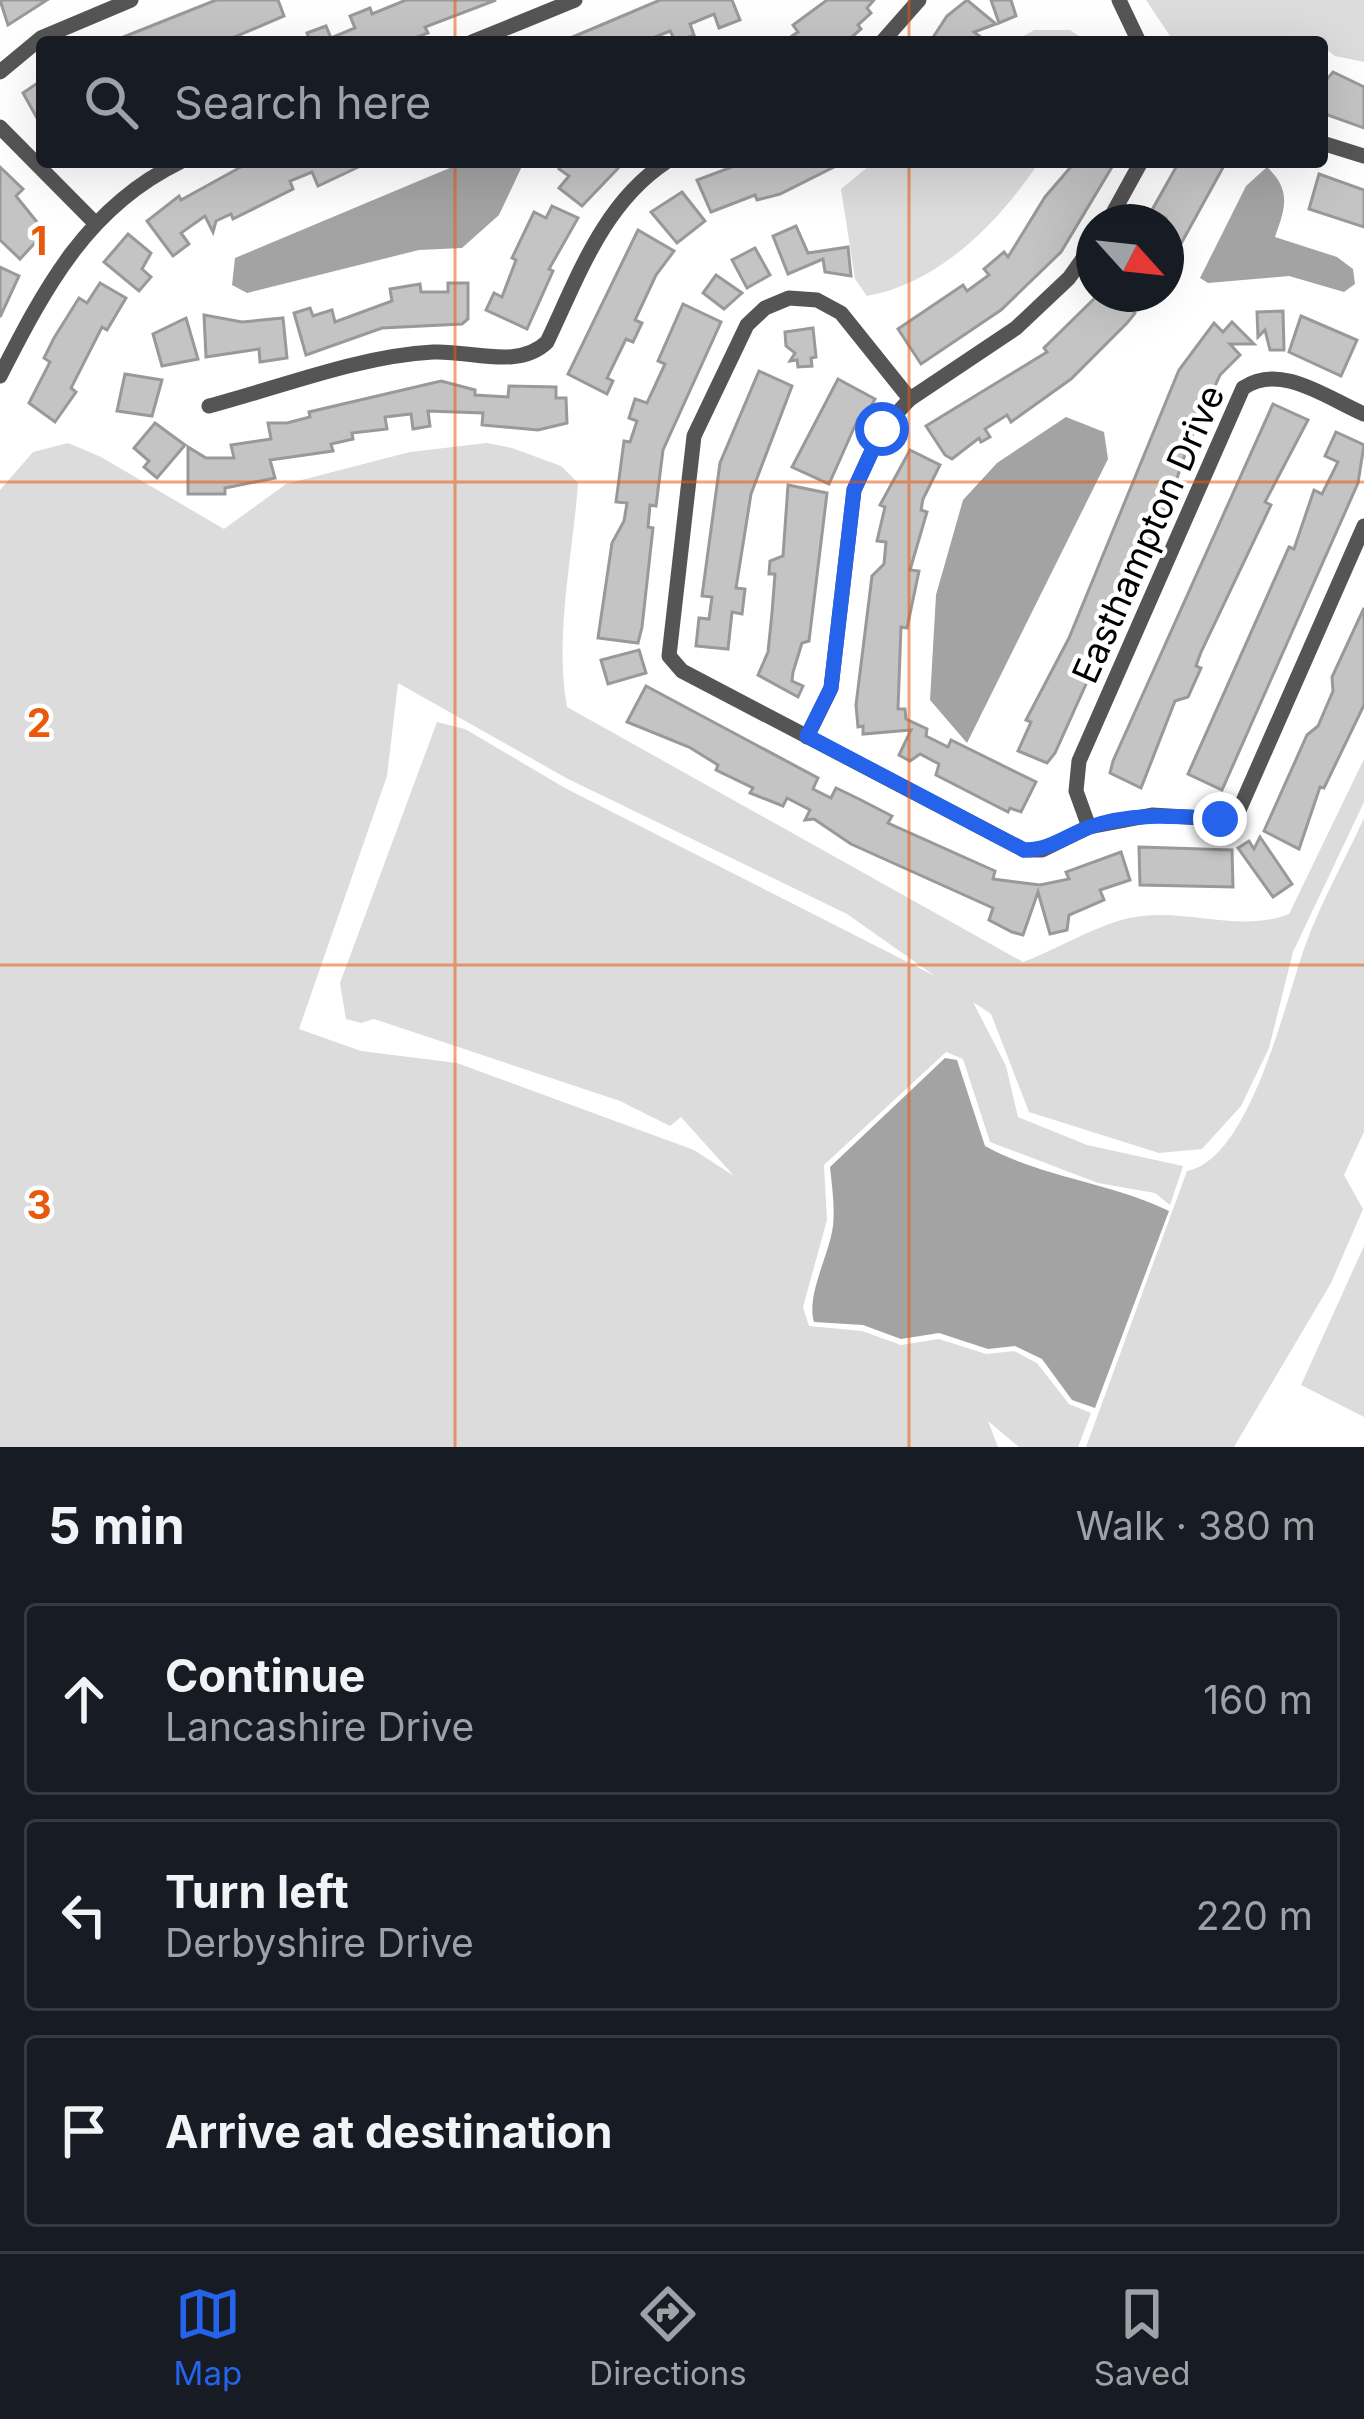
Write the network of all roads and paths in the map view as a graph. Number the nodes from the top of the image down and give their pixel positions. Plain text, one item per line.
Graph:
1 (131, 0) edge
2 (575, 0) edge
3 (919, 0) edge
4 (1119, 0) edge
5 (46, 36) edge
6 (487, 36) edge
7 (887, 36) edge
8 (1136, 36) edge
9 (36, 42) edge
10 (0, 72) edge
11 (0, 127) edge
12 (1328, 145) edge
13 (1364, 156) edge
14 (36, 163) edge
15 (41, 168) edge
16 (170, 168) edge
17 (657, 168) edge
18 (1138, 168) edge
19 (1118, 204) edge
20 (94, 222) junction
21 (1076, 268) edge
22 (0, 376) edge
23 (910, 399) junction
24 (209, 406) dead end
25 (1364, 414) edge
26 (1364, 526) edge
27 (807, 736) junction
28 (1089, 827) junction

1 - 5 street
2 - 6 street
3 - 7 street
4 - 8 street
9 - 10 street
11 - 14 street
12 - 13 street
15 - 20 street
16 - 20 street
17 - 24 street
18 - 19 street
20 - 22 street
21 - 23 street
23 - 27 street
23 - 27 street
25 - 28 street, Easthampton Drive
26 - 28 street
27 - 28 street

